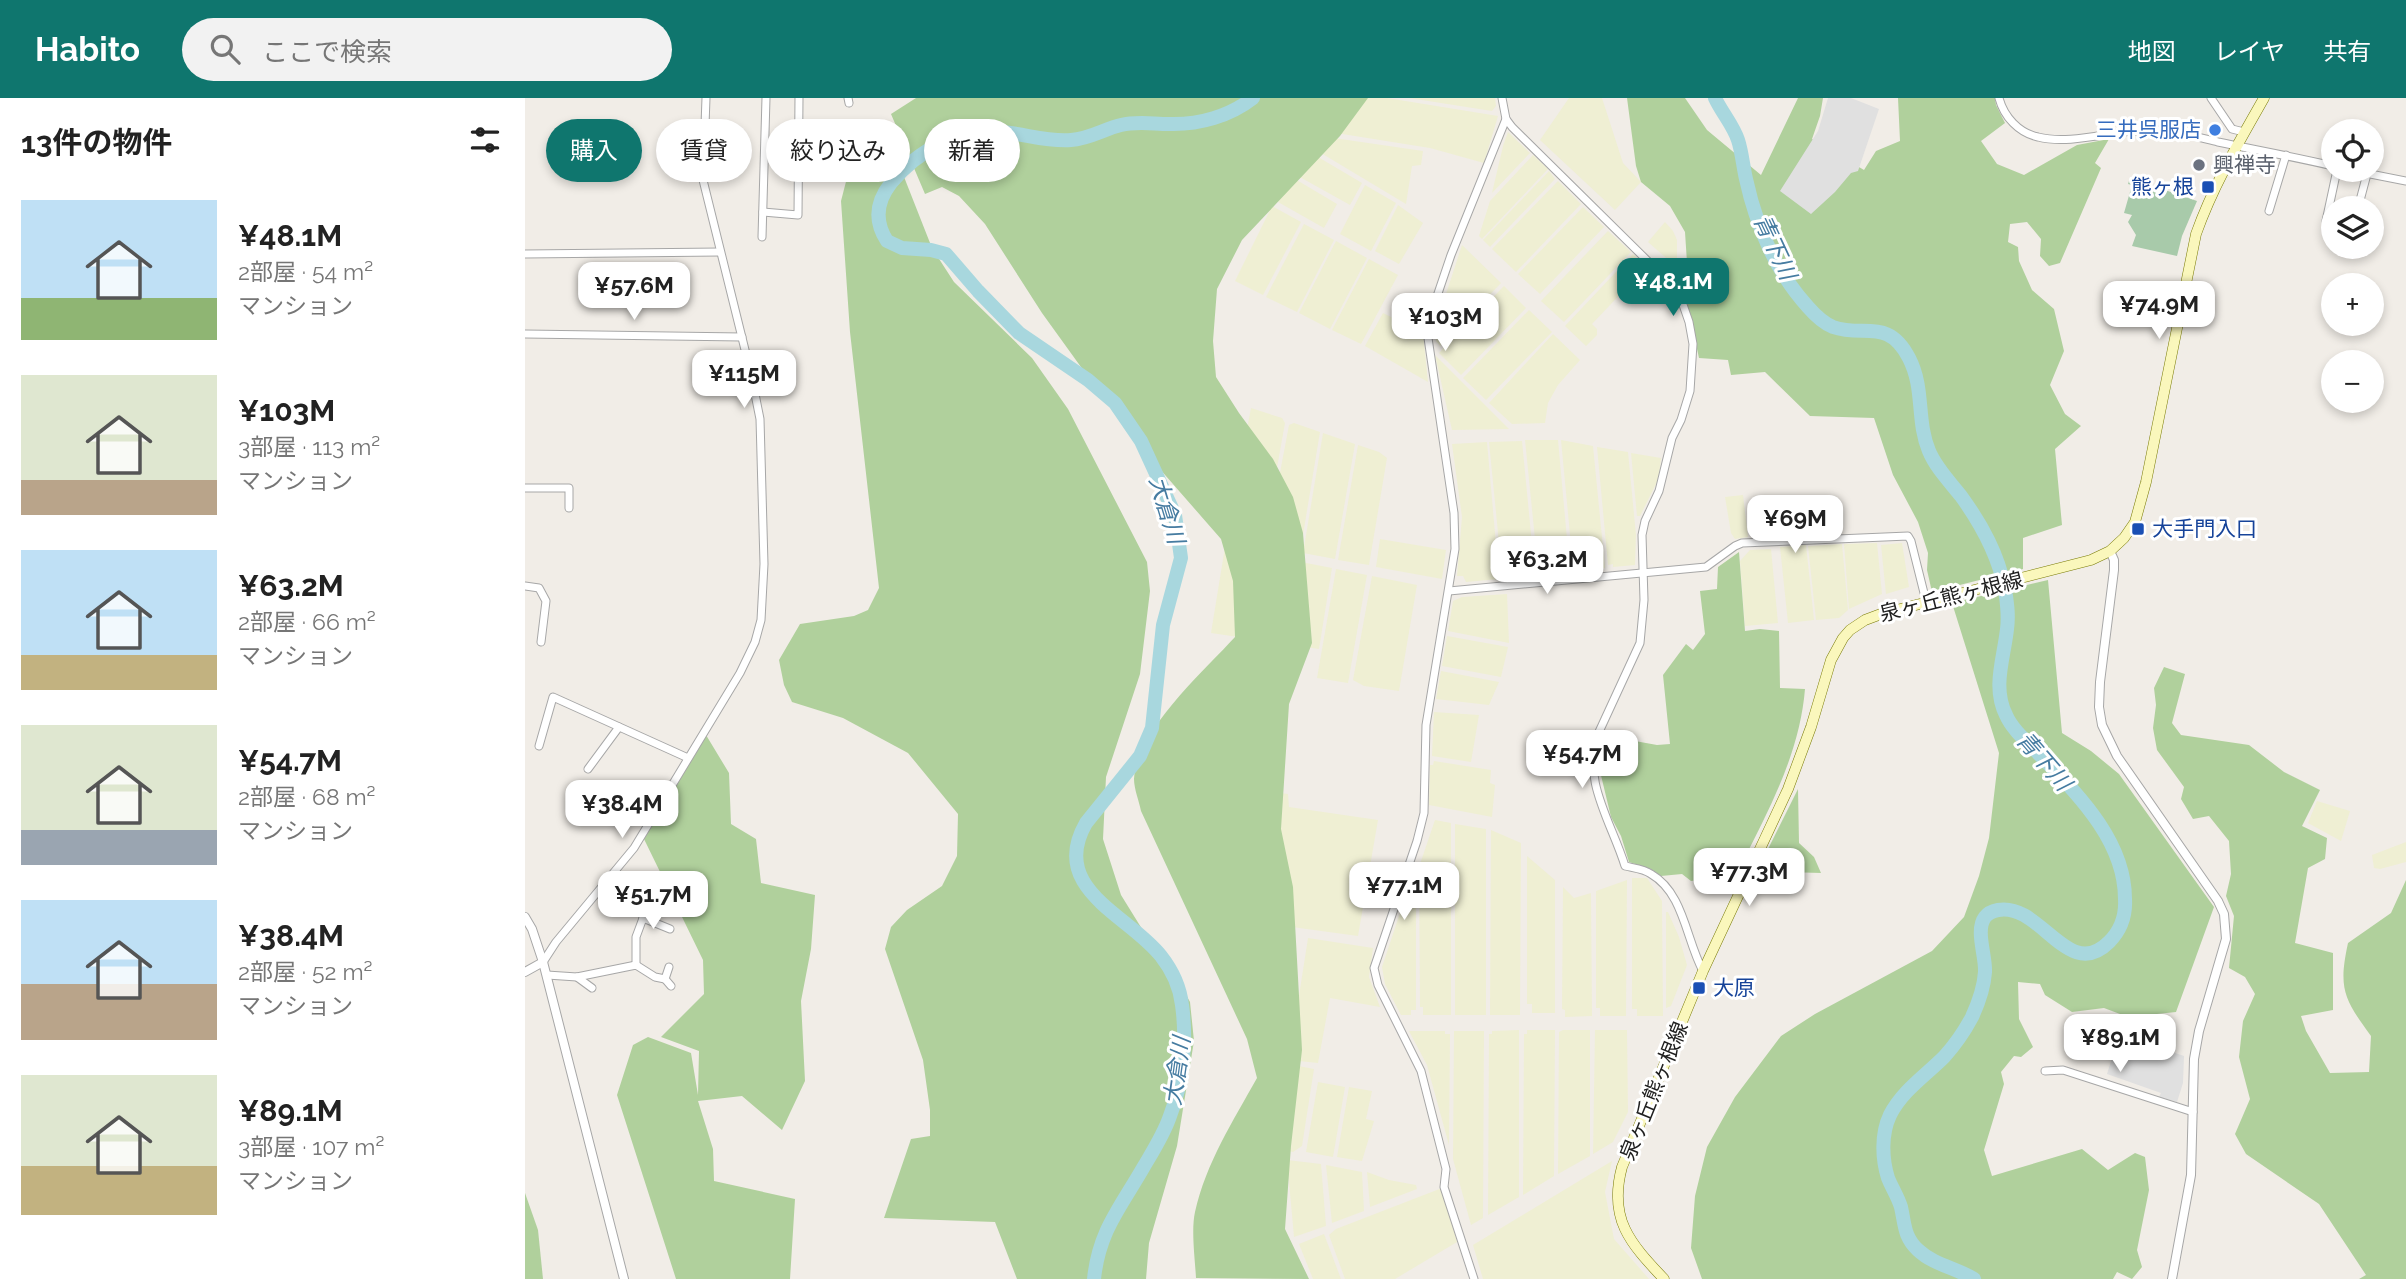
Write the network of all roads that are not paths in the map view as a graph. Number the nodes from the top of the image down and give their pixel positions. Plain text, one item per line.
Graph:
1 (706, 98) edge
2 (766, 98) edge
3 (799, 98) edge
4 (1502, 98) edge
5 (1999, 98) edge
6 (2211, 98) edge
7 (2264, 98) edge
8 (1506, 119) junction
9 (2245, 132) junction
10 (2237, 144) junction
11 (2286, 155) junction
12 (2321, 163) edge
13 (2384, 177) edge
14 (2406, 181) edge
15 (2269, 211) dead end
16 (763, 212) junction
17 (762, 237) dead end
18 (720, 252) junction
19 (525, 254) edge
20 (525, 334) edge
21 (742, 337) junction
22 (525, 488) edge
23 (569, 508) dead end
24 (2110, 551) junction
25 (1643, 572) junction
26 (525, 586) edge
27 (1449, 591) junction
28 (1926, 601) junction
29 (541, 642) dead end
30 (619, 727) junction
31 (539, 746) dead end
32 (688, 758) junction
33 (588, 769) dead end
34 (652, 894) dead end
35 (525, 917) edge
36 (643, 918) junction
37 (670, 929) dead end
38 (544, 962) junction
39 (636, 965) junction
40 (669, 967) dead end
41 (1703, 971) junction
42 (525, 972) edge
43 (547, 975) junction
44 (577, 977) junction
45 (592, 988) dead end
46 (2045, 1071) dead end
47 (2193, 1112) junction
48 (624, 1279) edge
49 (1473, 1279) edge
50 (1664, 1279) edge
51 (2172, 1279) edge

1 - 18 street
2 - 16 street
3 - 16 street
4 - 8 street
5 - 10 street
6 - 9 street
7 - 9 main road, 泉ヶ丘熊ヶ根線
8 - 25 street
8 - 27 street
9 - 10 main road, 泉ヶ丘熊ヶ根線
10 - 11 street
10 - 24 main road, 泉ヶ丘熊ヶ根線
11 - 12 street
11 - 15 street
13 - 14 street
16 - 17 street
18 - 19 street
18 - 21 street
20 - 21 street
21 - 32 street
22 - 23 street
24 - 28 main road, 泉ヶ丘熊ヶ根線
24 - 47 street
25 - 27 street
25 - 28 street
25 - 41 street
26 - 29 street
27 - 49 street
28 - 41 main road, 泉ヶ丘熊ヶ根線
30 - 31 street
30 - 32 street
30 - 33 street
32 - 38 street
34 - 36 street
35 - 38 street
36 - 37 street
36 - 39 street
38 - 42 street
38 - 43 street
39 - 40 street
39 - 44 street
41 - 50 main road, 泉ヶ丘熊ヶ根線
43 - 44 street
43 - 48 street
44 - 45 street
46 - 47 street
47 - 51 street

